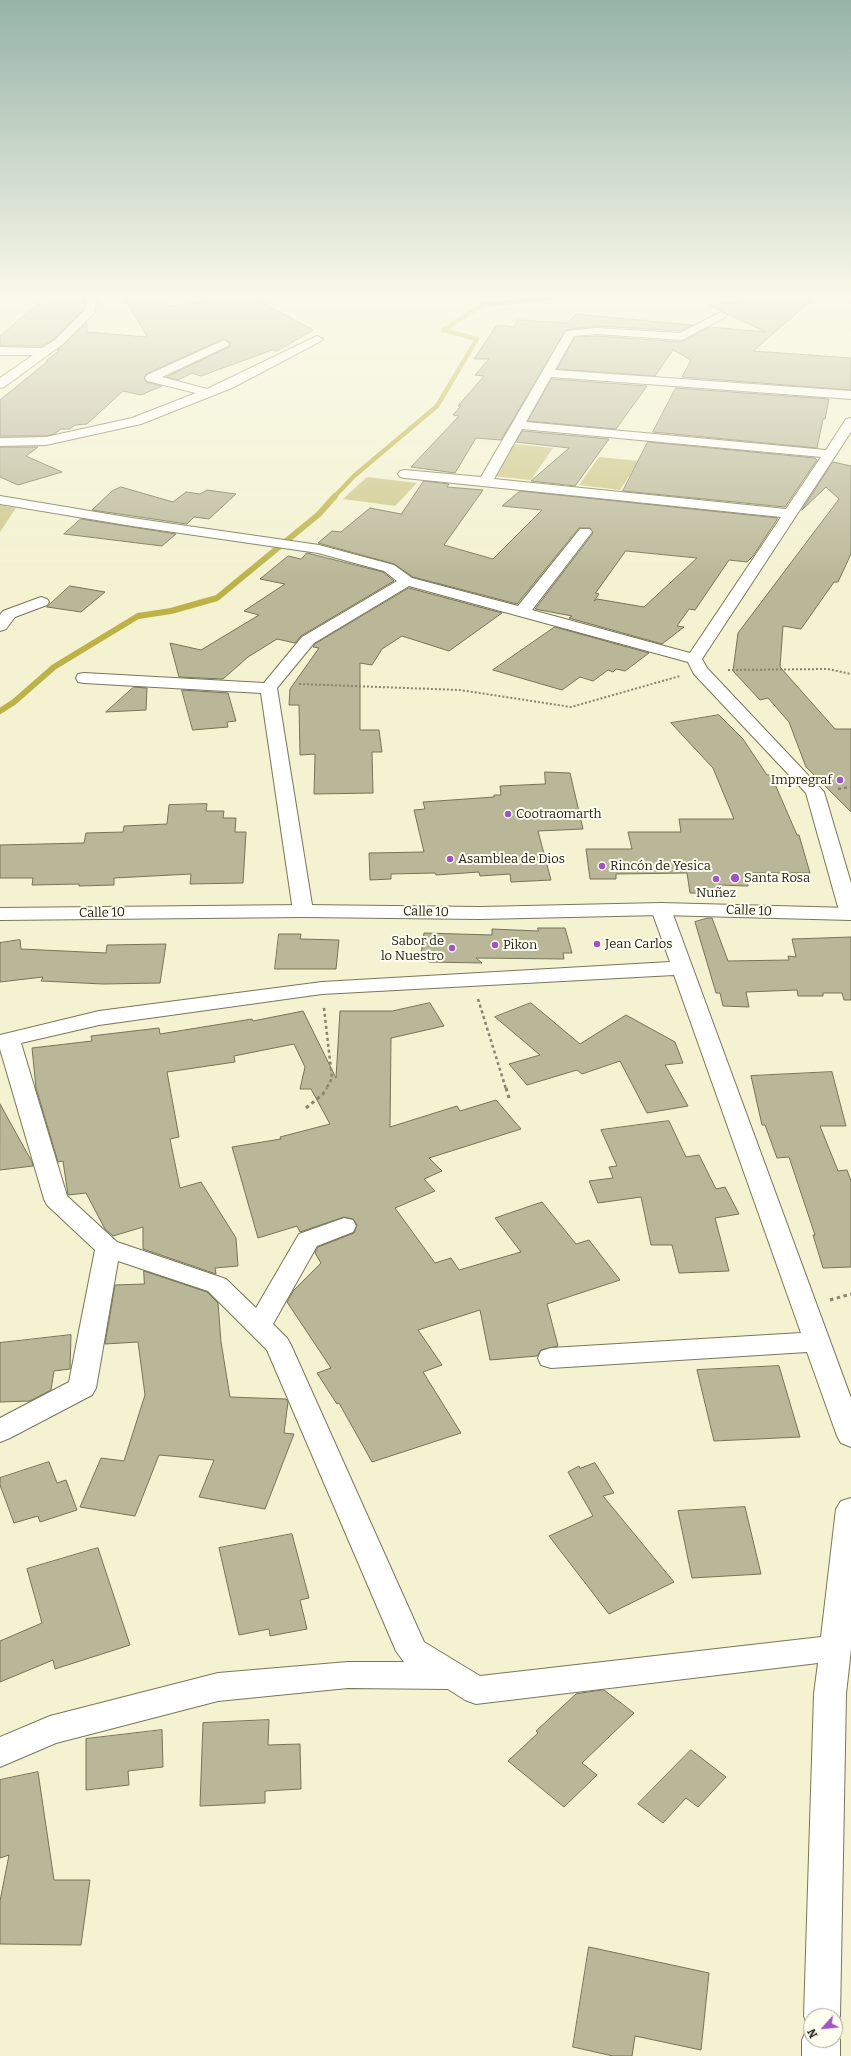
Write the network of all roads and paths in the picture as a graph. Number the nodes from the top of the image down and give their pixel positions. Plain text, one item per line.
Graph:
1 (197, 390) edge
2 (216, 390) edge
3 (538, 390) edge
4 (781, 390) edge
5 (209, 393) junction
6 (851, 395) edge
7 (518, 425) junction
8 (850, 425) edge
9 (0, 442) edge
10 (830, 454) junction
11 (405, 474) dead end
12 (485, 482) junction
13 (0, 500) edge
14 (790, 514) junction
15 (585, 532) dead end
16 (407, 580) junction
17 (41, 602) dead end
18 (522, 612) junction
19 (0, 626) edge
20 (697, 664) junction
21 (851, 674) edge
22 (84, 678) dead end
23 (270, 686) junction
24 (660, 909) junction
25 (303, 911) junction
26 (0, 914) edge
27 (850, 914) edge
28 (682, 968) junction
29 (472, 979) junction
30 (322, 988) junction
31 (5, 1041) edge
32 (509, 1098) dead end
33 (306, 1108) dead end
34 (344, 1226) dead end
35 (108, 1248) junction
36 (259, 1326) junction
37 (817, 1342) junction
38 (551, 1358) dead end
39 (0, 1431) edge
40 (851, 1436) edge
41 (851, 1509) edge
42 (836, 1648) junction
43 (453, 1676) junction
44 (0, 1753) edge
45 (822, 2008) edge

1 - 5 street
2 - 5 street
3 - 7 street
4 - 6 street
5 - 9 street
7 - 10 street
7 - 12 street
8 - 10 street
10 - 14 street
11 - 12 street
12 - 14 street
13 - 16 street
14 - 20 street
15 - 18 street
16 - 18 street
16 - 23 street
17 - 19 street
18 - 20 street
20 - 21 path
20 - 23 path
20 - 27 street
22 - 23 street
23 - 25 street
24 - 25 street, Calle 10
24 - 27 street, Calle 10
24 - 28 street
25 - 26 street, Calle 10
28 - 29 street
28 - 37 street
29 - 30 street
29 - 32 path
30 - 31 street
30 - 33 path
31 - 35 street
34 - 36 street
35 - 36 street
35 - 39 street
36 - 43 street
37 - 38 street
37 - 40 street
41 - 42 street
42 - 43 street
42 - 45 street
43 - 44 street

